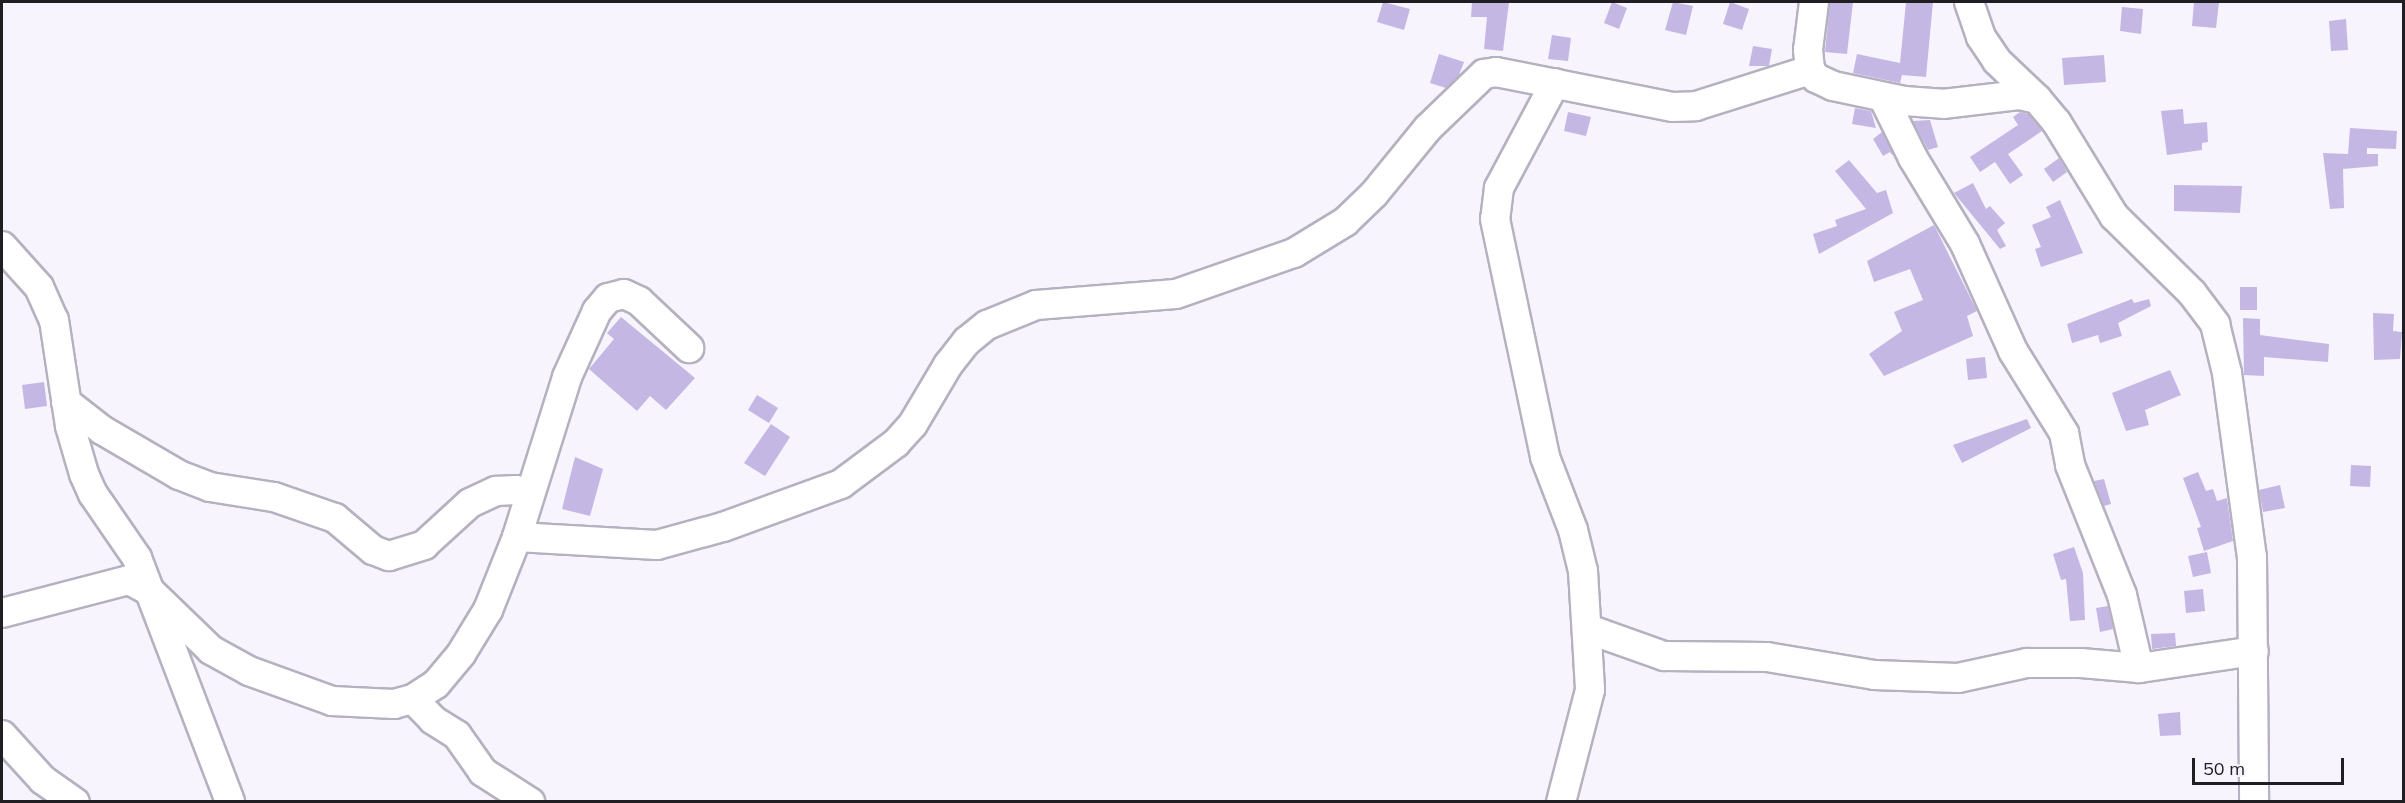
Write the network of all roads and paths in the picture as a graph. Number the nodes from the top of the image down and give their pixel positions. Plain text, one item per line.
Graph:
1 (1814, 2) edge
2 (1969, 2) edge
3 (1810, 70) junction
4 (1555, 83) junction
5 (1883, 97) junction
6 (2037, 99) junction
7 (2, 246) edge
8 (689, 348) dead end
9 (66, 402) junction
10 (529, 496) junction
11 (518, 537) junction
12 (150, 591) junction
13 (2, 613) edge
14 (1588, 629) junction
15 (2254, 651) junction
16 (2139, 668) junction
17 (413, 699) junction
18 (2, 735) edge
19 (225, 798) edge
20 (75, 801) edge
21 (530, 801) edge
22 (1561, 801) edge
23 (2254, 801) edge

1 - 3 street
2 - 6 street
3 - 4 street
3 - 5 street
4 - 11 street
4 - 14 street
5 - 6 street
5 - 16 street
6 - 15 street
7 - 9 street
8 - 10 street
9 - 10 street
9 - 12 street
10 - 11 street
11 - 17 street
12 - 13 street
12 - 17 street
12 - 19 street
14 - 16 street
14 - 22 street
15 - 16 street
15 - 23 street
17 - 21 street
18 - 20 street

